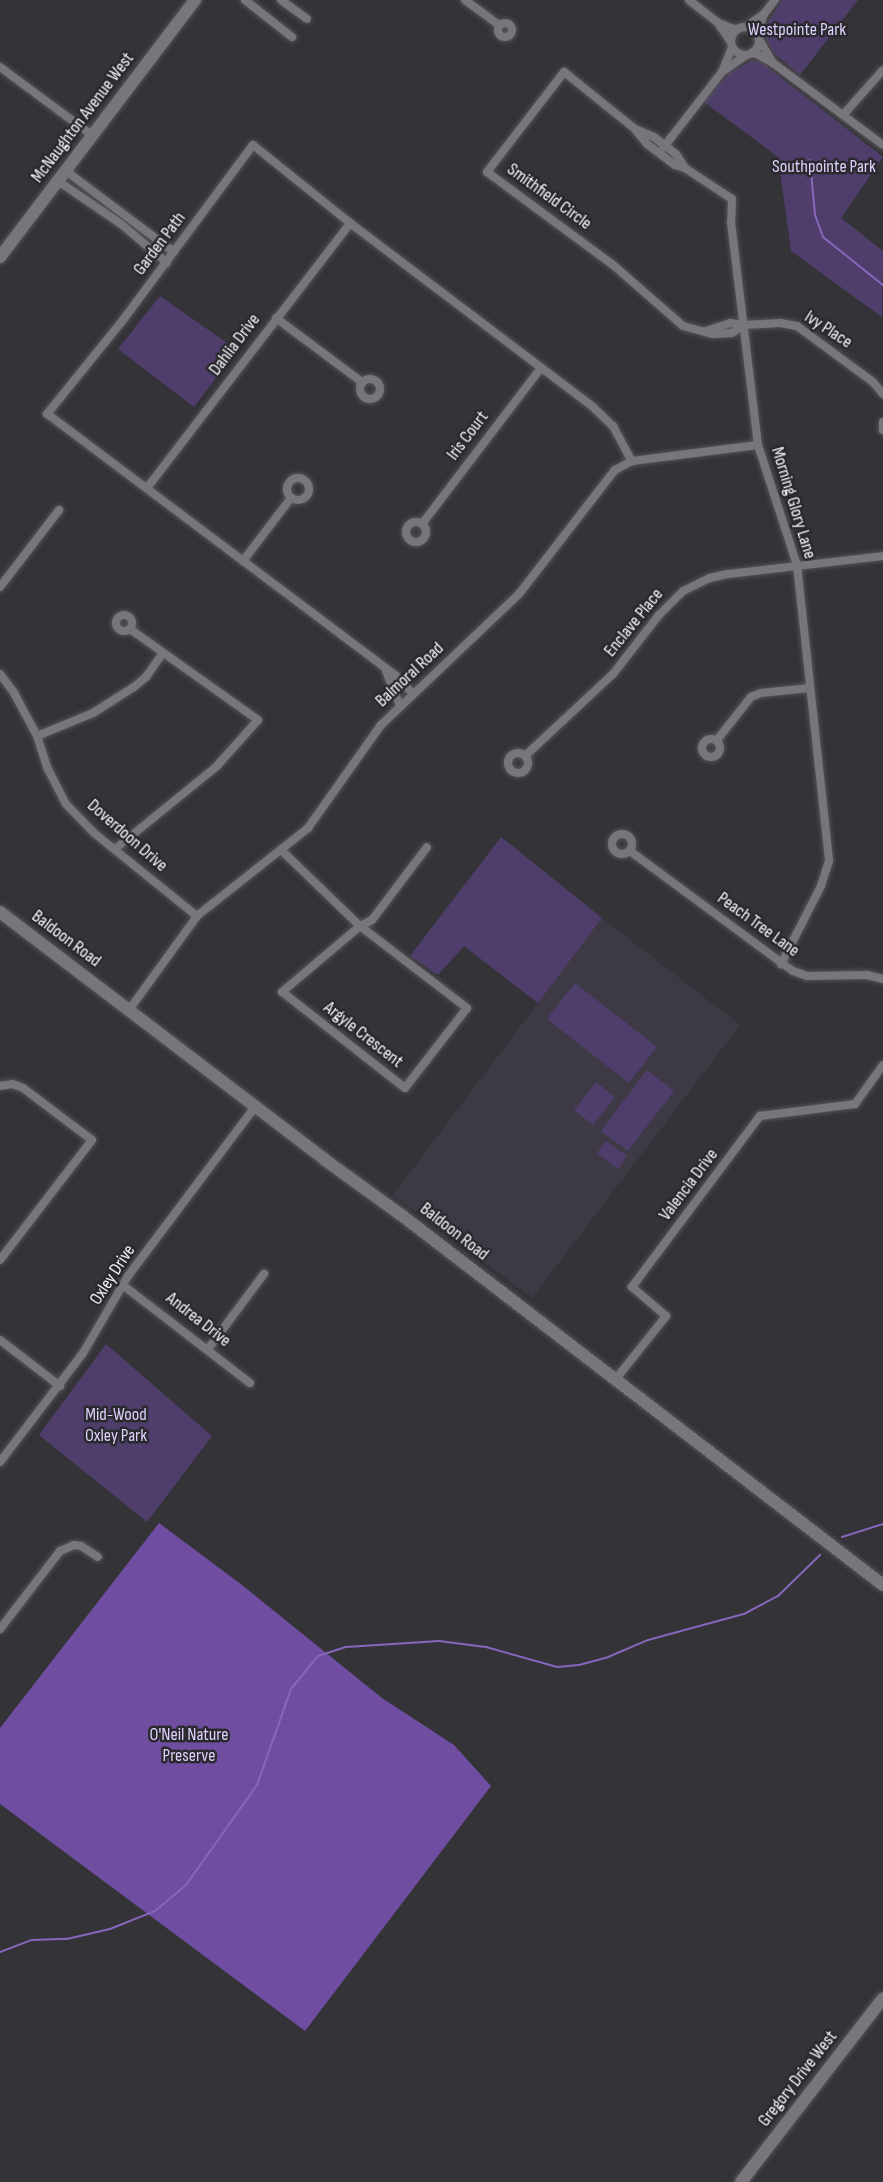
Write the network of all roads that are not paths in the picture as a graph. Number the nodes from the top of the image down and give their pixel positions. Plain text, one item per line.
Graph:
1 (195, 0) edge
2 (245, 0) edge
3 (281, 0) edge
4 (465, 0) edge
5 (689, 0) edge
6 (775, 0) edge
7 (764, 14) junction
8 (307, 19) dead end
9 (718, 23) junction
10 (499, 25) dead end
11 (740, 28) junction
12 (758, 36) junction
13 (292, 37) dead end
14 (731, 45) junction
15 (750, 53) junction
16 (773, 63) junction
17 (0, 67) edge
18 (883, 70) edge
19 (722, 72) junction
20 (843, 115) junction
21 (635, 129) junction
22 (92, 135) junction
23 (665, 145) junction
24 (883, 145) edge
25 (659, 153) junction
26 (685, 168) junction
27 (66, 171) junction
28 (58, 181) junction
29 (350, 223) junction
30 (174, 252) junction
31 (0, 257) edge
32 (167, 263) junction
33 (276, 318) junction
34 (744, 325) junction
35 (541, 368) junction
36 (362, 382) dead end
37 (883, 394) edge
38 (883, 422) edge
39 (883, 430) edge
40 (758, 445) junction
41 (632, 460) junction
42 (147, 488) junction
43 (291, 498) dead end
44 (59, 510) dead end
45 (422, 524) dead end
46 (883, 556) edge
47 (243, 561) junction
48 (797, 565) junction
49 (0, 587) edge
50 (130, 628) dead end
51 (163, 653) junction
52 (386, 671) junction
53 (0, 674) edge
54 (810, 688) junction
55 (413, 694) junction
56 (400, 705) junction
57 (36, 736) junction
58 (717, 740) dead end
59 (525, 756) dead end
60 (427, 847) dead end
61 (114, 849) junction
62 (281, 850) junction
63 (630, 851) dead end
64 (0, 912) edge
65 (197, 916) junction
66 (360, 926) junction
67 (781, 964) junction
68 (883, 979) edge
69 (129, 1010) junction
70 (883, 1065) edge
71 (0, 1086) edge
72 (255, 1107) junction
73 (0, 1260) edge
74 (264, 1274) dead end
75 (123, 1286) junction
76 (0, 1340) edge
77 (208, 1349) junction
78 (615, 1380) junction
79 (250, 1383) dead end
80 (60, 1386) junction
81 (0, 1461) edge
82 (98, 1557) dead end
83 (883, 1585) edge
84 (0, 1629) edge
85 (883, 1998) edge
86 (741, 2182) edge

1 - 22 street, McNaughton Avenue West
2 - 13 street
3 - 8 street
4 - 10 street
5 - 9 street
6 - 7 street
7 - 11 street
7 - 12 street
9 - 11 street
9 - 14 street
11 - 12 street
11 - 14 street
12 - 15 street
12 - 16 street
14 - 15 street
14 - 19 street
15 - 16 street
15 - 19 street
16 - 20 street
17 - 22 street
18 - 20 street
19 - 23 street
20 - 24 street
21 - 23 street, Morning Glory Lane
21 - 25 street, Smithfield Circle
21 - 34 street, Smithfield Circle
22 - 27 street, McNaughton Avenue West
23 - 25 street
23 - 26 street, Morning Glory Lane
25 - 26 street, Smithfield Circle
26 - 34 street, Morning Glory Lane
27 - 28 street, McNaughton Avenue West
27 - 30 street
28 - 31 street, McNaughton Avenue West
28 - 32 street
29 - 30 street, Garden Path
29 - 33 street, Dahlia Drive
29 - 35 street, Garden Path
30 - 32 street, Garden Path
32 - 42 street, Garden Path
33 - 36 street
33 - 42 street, Dahlia Drive
34 - 37 street, Ivy Place
34 - 40 street, Morning Glory Lane
35 - 41 street, Garden Path
35 - 45 street, Iris Court
38 - 39 street
40 - 41 street
40 - 48 street, Morning Glory Lane
41 - 55 street, Balmoral Road
42 - 47 street, Garden Path
43 - 47 street
44 - 49 street
46 - 48 street, Enclave Place
47 - 52 street, Garden Path
48 - 54 street, Morning Glory Lane
48 - 59 street, Enclave Place
50 - 51 street
51 - 57 street
51 - 61 street
52 - 55 street, Garden Path
52 - 56 street
53 - 57 street, Doverdoon Drive
54 - 58 street
54 - 67 street, Morning Glory Lane
55 - 56 street, Balmoral Road
56 - 62 street, Balmoral Road
57 - 61 street, Doverdoon Drive
60 - 66 street
61 - 65 street, Doverdoon Drive
62 - 65 street, Balmoral Road
62 - 66 street, Argyle Crescent
63 - 67 street, Peach Tree Lane
64 - 69 street, Baldoon Road
65 - 69 street, Balmoral Road
66 - 66 street, Argyle Crescent
67 - 68 street, Peach Tree Lane
69 - 72 street, Baldoon Road
70 - 78 street, Valencia Drive
71 - 73 street
72 - 75 street, Oxley Drive
72 - 78 street, Baldoon Road
74 - 77 street
75 - 77 street, Andrea Drive
75 - 80 street, Oxley Drive
76 - 80 street
77 - 79 street, Andrea Drive
78 - 83 street, Baldoon Road
80 - 81 street, Oxley Drive
82 - 84 street
85 - 86 street, Gregory Drive West

